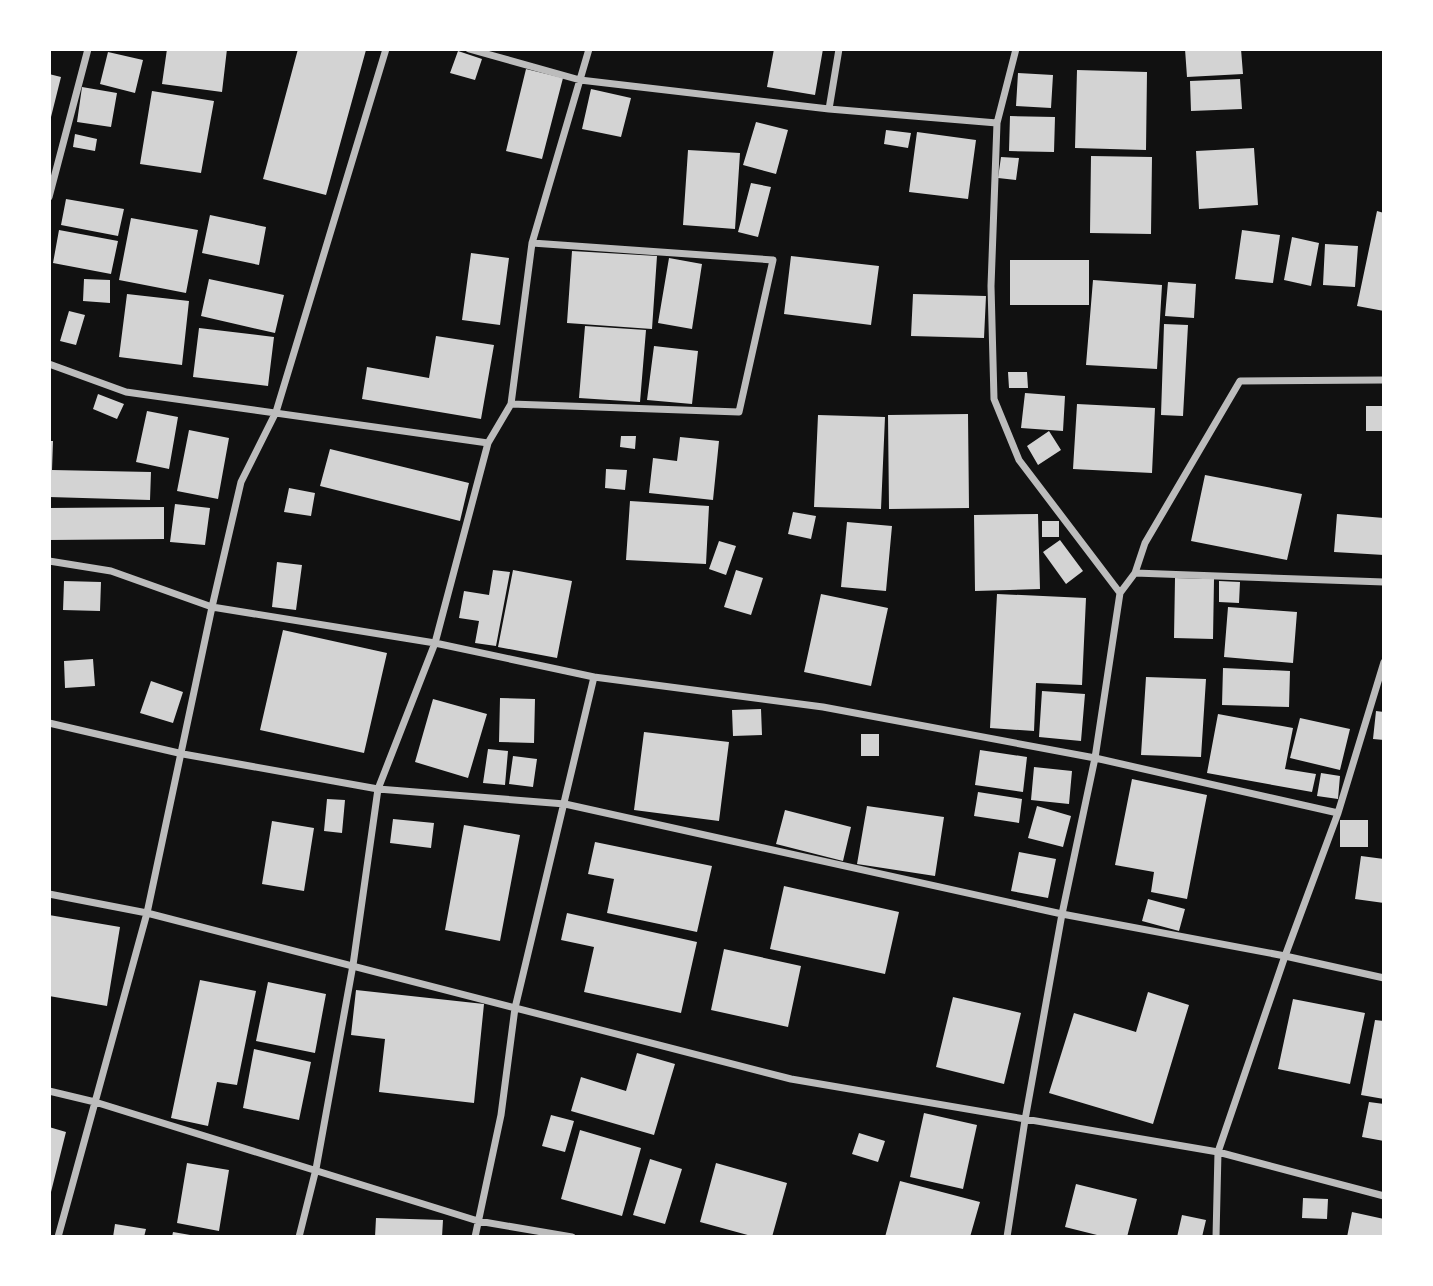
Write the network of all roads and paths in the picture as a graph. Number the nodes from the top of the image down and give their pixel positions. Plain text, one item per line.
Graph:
1 (88, 49) edge
2 (386, 49) edge
3 (469, 49) edge
4 (589, 49) edge
5 (839, 49) edge
6 (1016, 49) edge
7 (580, 80) junction
8 (829, 108) junction
9 (997, 123) junction
10 (49, 197) edge
11 (532, 243) junction
12 (49, 364) edge
13 (1384, 380) edge
14 (511, 404) junction
15 (276, 412) junction
16 (488, 443) junction
17 (49, 561) edge
18 (1135, 573) junction
19 (1384, 582) edge
20 (1120, 593) junction
21 (212, 607) junction
22 (435, 643) junction
23 (1384, 662) edge
24 (594, 677) junction
25 (49, 723) edge
26 (183, 754) junction
27 (1095, 758) junction
28 (378, 789) junction
29 (565, 804) junction
30 (1338, 814) junction
31 (49, 894) edge
32 (148, 914) junction
33 (1062, 914) junction
34 (1285, 956) junction
35 (353, 965) junction
36 (1384, 978) edge
37 (515, 1008) junction
38 (49, 1091) edge
39 (95, 1102) junction
40 (1025, 1120) junction
41 (1218, 1152) junction
42 (316, 1170) junction
43 (1384, 1196) edge
44 (478, 1221) junction
45 (58, 1237) edge
46 (299, 1237) edge
47 (475, 1237) edge
48 (572, 1237) edge
49 (1007, 1237) edge
50 (1216, 1237) edge

1 - 10 street
2 - 15 street
3 - 7 street
4 - 7 street
5 - 8 street
6 - 9 street
7 - 8 street
7 - 11 street
8 - 9 street
9 - 20 street
11 - 14 street
11 - 14 street
12 - 15 street
13 - 18 street
14 - 16 street
15 - 16 street
15 - 21 street
16 - 22 street
17 - 21 street
18 - 19 street
18 - 20 street
20 - 27 street
21 - 22 street
21 - 26 street
22 - 24 street
22 - 28 street
23 - 30 street
24 - 27 street
24 - 29 street
25 - 26 street
26 - 28 street
26 - 32 street
27 - 30 street
27 - 33 street
28 - 29 street
28 - 35 street
29 - 33 street
29 - 37 street
30 - 34 street
31 - 32 street
32 - 35 street
32 - 39 street
33 - 34 street
33 - 40 street
34 - 36 street
34 - 41 street
35 - 37 street
35 - 42 street
37 - 40 street
37 - 44 street
38 - 39 street
39 - 42 street
39 - 45 street
40 - 41 street
40 - 49 street
41 - 43 street
41 - 50 street
42 - 44 street
42 - 46 street
44 - 47 street
44 - 48 street

